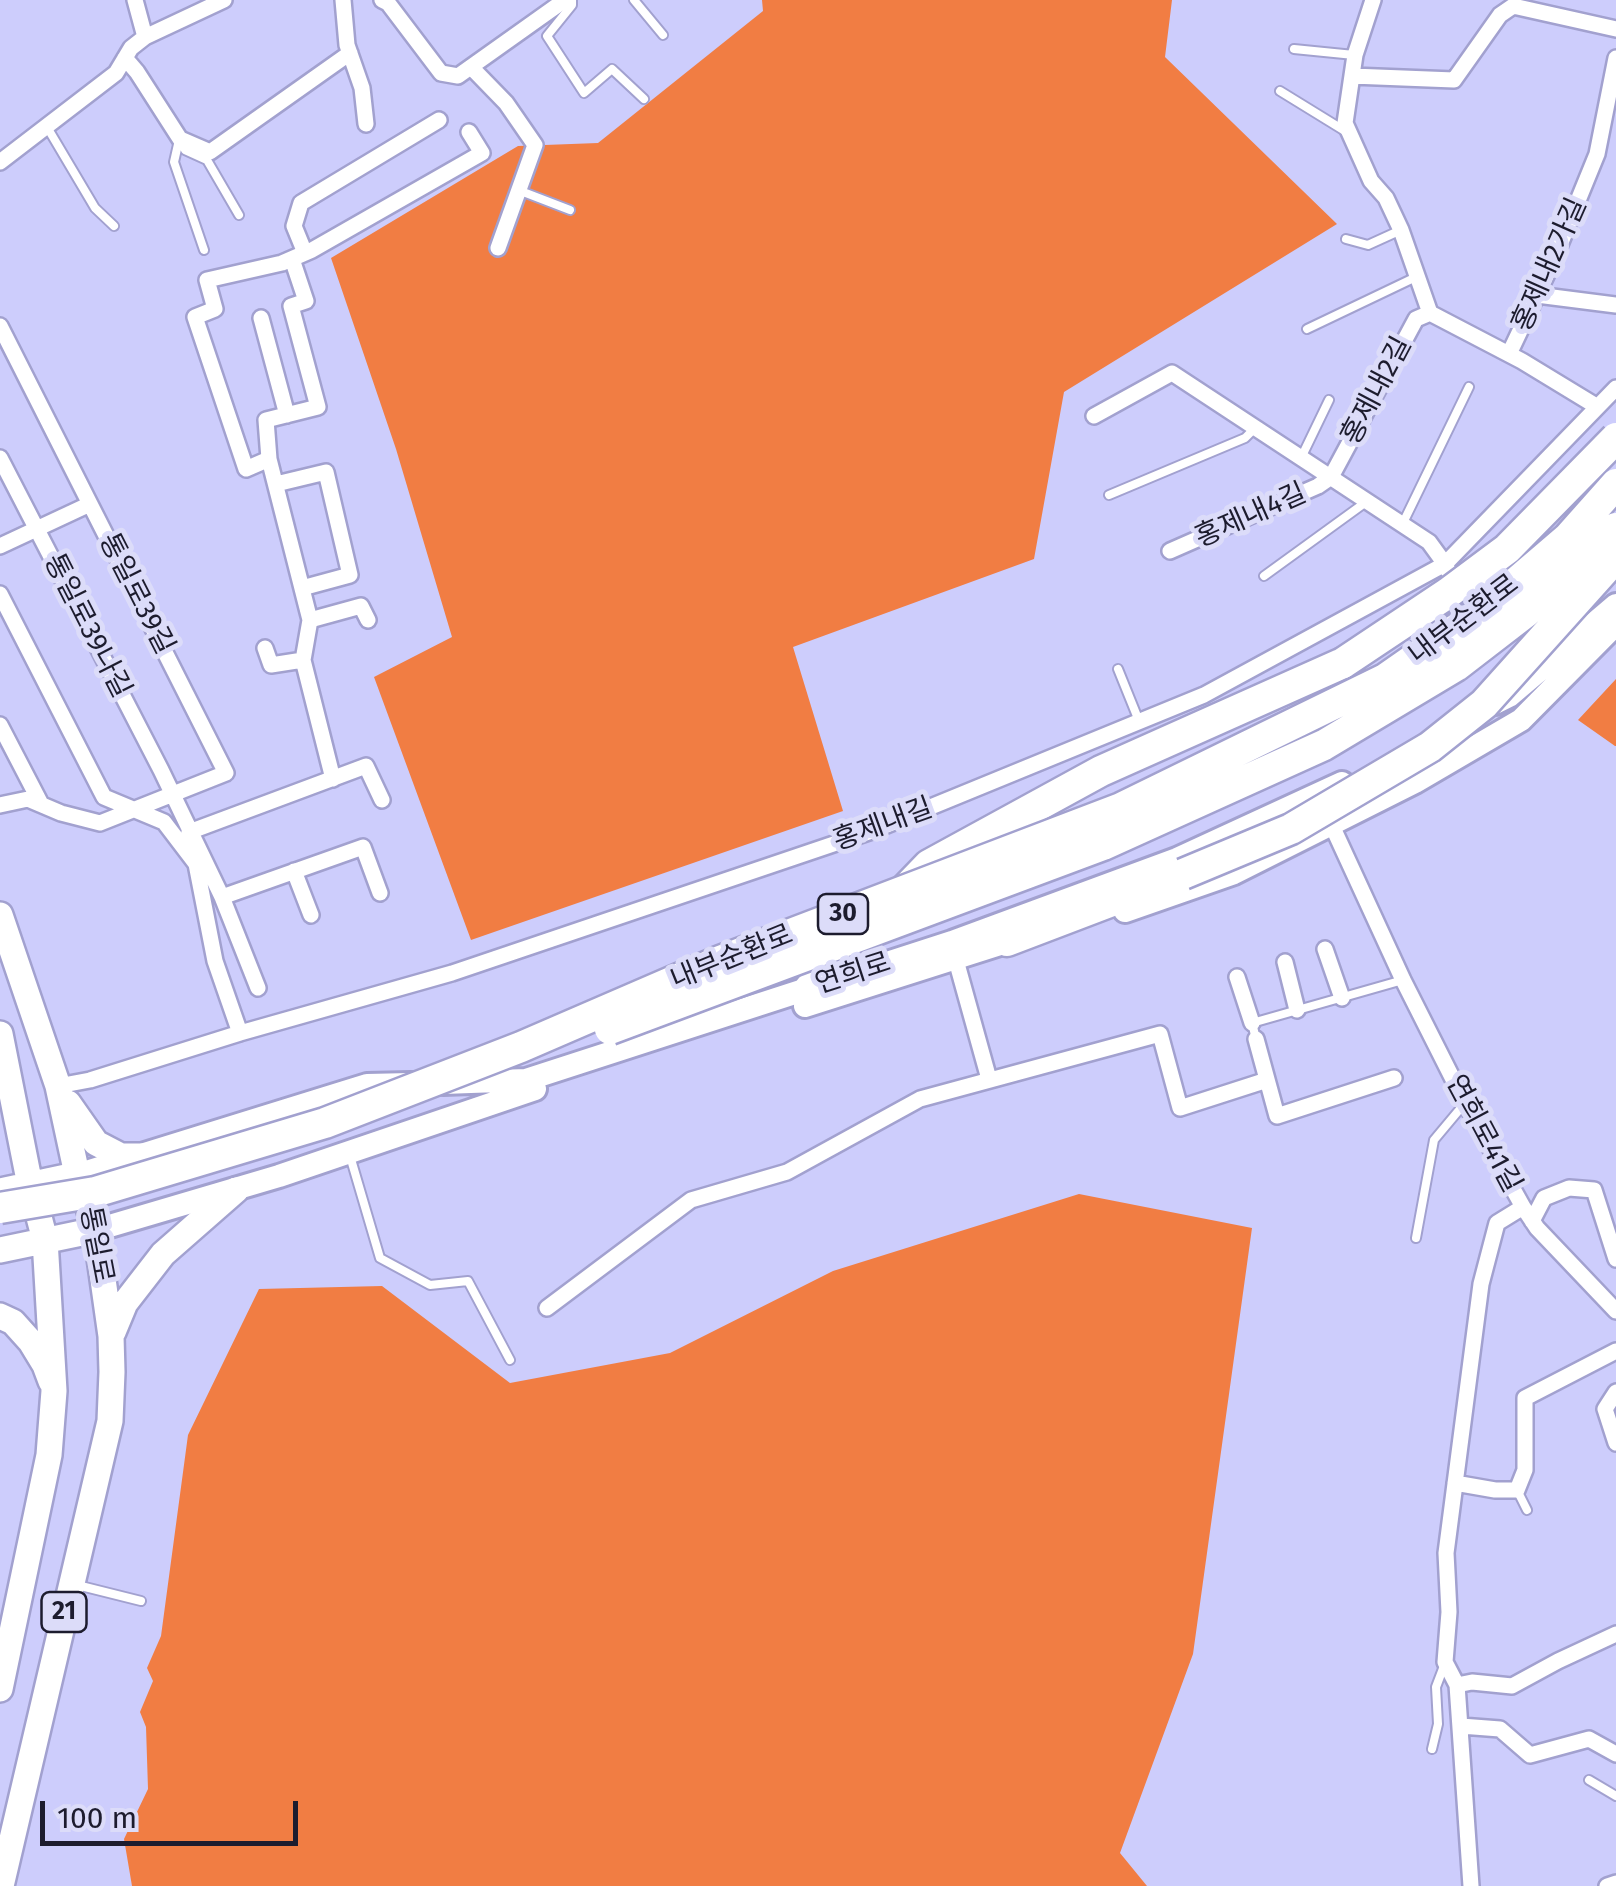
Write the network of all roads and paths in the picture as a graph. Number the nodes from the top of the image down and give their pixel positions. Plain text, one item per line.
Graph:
1 (135, 0) edge
2 (224, 0) edge
3 (343, 0) edge
4 (382, 0) edge
5 (568, 0) edge
6 (634, 0) edge
7 (1374, 0) edge
8 (1616, 29) edge
9 (663, 35) dead end
10 (145, 37) junction
11 (1294, 49) dead end
12 (350, 53) junction
13 (1355, 55) junction
14 (125, 58) junction
15 (1616, 58) edge
16 (471, 67) junction
17 (1352, 76) junction
18 (1280, 91) dead end
19 (644, 99) dead end
20 (439, 120) dead end
21 (366, 124) dead end
22 (47, 127) junction
23 (469, 132) dead end
24 (1352, 135) junction
25 (180, 139) junction
26 (1599, 146) junction
27 (1616, 149) edge
28 (0, 162) edge
29 (518, 190) junction
30 (570, 210) dead end
31 (239, 214) dead end
32 (114, 226) dead end
33 (1401, 230) junction
34 (1346, 239) dead end
35 (498, 248) dead end
36 (204, 250) dead end
37 (298, 256) junction
38 (1417, 276) junction
39 (1537, 295) junction
40 (1616, 305) edge
41 (1430, 312) junction
42 (260, 318) dead end
43 (0, 326) edge
44 (1308, 329) dead end
45 (1508, 354) junction
46 (1469, 387) dead end
47 (1616, 388) edge
48 (1329, 400) dead end
49 (1596, 406) junction
50 (286, 415) junction
51 (1094, 416) dead end
52 (1255, 428) junction
53 (1616, 438) edge
54 (0, 458) edge
55 (1300, 458) junction
56 (269, 459) junction
57 (1331, 478) junction
58 (276, 484) junction
59 (1616, 484) edge
60 (1109, 496) dead end
61 (1366, 501) junction
62 (90, 504) junction
63 (1402, 524) junction
64 (37, 528) junction
65 (1616, 528) edge
66 (0, 546) edge
67 (1170, 551) dead end
68 (1616, 557) edge
69 (1445, 564) junction
70 (1264, 576) dead end
71 (302, 588) junction
72 (0, 594) edge
73 (1616, 605) edge
74 (310, 620) junction
75 (368, 620) dead end
76 (1616, 624) edge
77 (265, 648) dead end
78 (302, 660) junction
79 (1118, 669) dead end
80 (1510, 696) junction
81 (1139, 722) junction
82 (0, 726) edge
83 (333, 779) junction
84 (171, 795) junction
85 (1317, 796) junction
86 (382, 800) dead end
87 (40, 802) junction
88 (0, 805) edge
89 (132, 809) junction
90 (164, 822) junction
91 (1331, 824) junction
92 (186, 825) junction
93 (294, 871) junction
94 (380, 893) dead end
95 (222, 897) junction
96 (0, 914) edge
97 (311, 915) dead end
98 (1008, 940) junction
99 (1326, 949) dead end
100 (954, 951) junction
101 (1285, 962) dead end
102 (1237, 977) dead end
103 (1404, 980) junction
104 (258, 988) dead end
105 (810, 988) junction
106 (1342, 998) junction
107 (1298, 1010) junction
108 (1254, 1031) junction
109 (240, 1033) junction
110 (0, 1034) edge
111 (1394, 1078) dead end
112 (989, 1080) junction
113 (1268, 1080) junction
114 (58, 1086) junction
115 (1465, 1102) junction
116 (349, 1152) junction
117 (143, 1156) junction
118 (80, 1174) junction
119 (31, 1186) junction
120 (236, 1190) junction
121 (0, 1192) edge
122 (1522, 1206) junction
123 (0, 1208) edge
124 (1532, 1221) junction
125 (0, 1226) edge
126 (96, 1230) junction
127 (1416, 1238) dead end
128 (45, 1240) junction
129 (0, 1250) edge
130 (1616, 1259) edge
131 (547, 1308) dead end
132 (1615, 1308) edge
133 (0, 1316) edge
134 (112, 1336) junction
135 (1616, 1351) edge
136 (510, 1360) dead end
137 (54, 1390) junction
138 (1616, 1392) edge
139 (1616, 1443) edge
140 (1455, 1482) junction
141 (1517, 1490) junction
142 (1527, 1510) dead end
143 (71, 1583) junction
144 (141, 1601) dead end
145 (1616, 1634) edge
146 (1445, 1662) junction
147 (1457, 1684) junction
148 (0, 1689) edge
149 (1461, 1726) junction
150 (1432, 1749) dead end
151 (1616, 1754) edge
152 (1589, 1780) dead end
153 (1616, 1796) edge
154 (1616, 1884) edge
155 (1, 1886) edge
156 (1471, 1886) edge
157 (1607, 1886) edge

1 - 10 street
2 - 10 street
3 - 12 street
4 - 16 street
5 - 16 street
5 - 19 lane
6 - 9 lane
7 - 13 street, 홍제내2길
8 - 17 street
10 - 14 street
11 - 13 lane
12 - 21 street
12 - 25 street
13 - 17 street, 홍제내2길
14 - 22 street
14 - 25 street
15 - 26 street, 홍제내2가길
16 - 29 street
17 - 24 street, 홍제내2길
18 - 24 lane
20 - 37 street
22 - 28 street
22 - 32 lane
23 - 37 street
24 - 33 street, 홍제내2길
25 - 31 lane
25 - 36 lane
26 - 27 street
26 - 39 street, 홍제내2가길
29 - 30 lane
29 - 35 street
33 - 34 lane
33 - 38 street, 홍제내2길
37 - 50 street
37 - 56 street
38 - 41 street, 홍제내2길
38 - 44 lane, 홍제내2길
39 - 40 street
39 - 45 street, 홍제내2가길
41 - 45 street, 홍제내2길
41 - 57 street, 홍제내2길
42 - 50 street
43 - 62 street, 통일로39길
45 - 49 street, 홍제내2길
46 - 63 lane
47 - 49 street, 홍제내길
48 - 55 lane, 홍제내4길
49 - 69 street, 홍제내길
50 - 56 street
51 - 52 street, 홍제내4길
52 - 55 street, 홍제내4길
52 - 60 lane
53 - 105 highway, bridge
54 - 64 street, 통일로39나길
55 - 57 street, 홍제내4길
56 - 58 street
57 - 61 street, 홍제내4길
57 - 67 street, 홍제내4길
58 - 71 street
58 - 71 street
59 - 123 highway, 내부순환로 / 30, bridge
61 - 63 street, 홍제내4길
61 - 70 lane, 홍제내4길
62 - 64 street
62 - 84 street, 통일로39길
63 - 69 street, 홍제내4길
64 - 66 street
64 - 84 street, 통일로39나길
65 - 125 highway, 내부순환로 / 30, bridge
68 - 98 highway, bridge
69 - 80 street, 홍제내4길, bridge
69 - 81 street, 홍제내길
71 - 74 street
72 - 89 street
73 - 80 main road, 연희로
74 - 75 street
74 - 78 street
76 - 91 main road
77 - 78 street
78 - 83 street
79 - 81 lane
80 - 85 main road, 연희로
81 - 109 street, 홍제내길
82 - 87 street
83 - 86 street
83 - 92 street
84 - 89 street, 통일로39길
84 - 92 street, 통일로39나길
85 - 91 street, 연희로41길
85 - 100 main road, 연희로
87 - 88 street
87 - 89 street
89 - 90 street
90 - 92 street
90 - 109 street
91 - 98 main road
91 - 103 street, 연희로41길
92 - 95 street, 통일로39나길
93 - 94 street
93 - 95 street
93 - 97 street
95 - 104 street, 통일로39나길
96 - 114 main road, 통일로
98 - 100 main road
99 - 106 street
100 - 105 main road, 연희로
100 - 112 street
100 - 116 main road
101 - 107 street
102 - 108 street
103 - 106 lane
103 - 115 street, 연희로41길
105 - 117 main road, 연희로
106 - 107 lane
107 - 108 lane
108 - 113 street
109 - 114 street, 홍제내길
110 - 119 main road, 통일로 / 21
111 - 113 street
112 - 113 street
112 - 131 street
114 - 117 main road
114 - 118 main road, 통일로
115 - 122 street, 연희로41길
115 - 127 lane
116 - 120 main road
116 - 136 lane
117 - 118 main road, 연희로
118 - 119 main road, 연희로
118 - 126 main road, 통일로
119 - 121 main road, 연희로
119 - 128 main road, 통일로 / 21
120 - 126 main road
120 - 134 main road
122 - 124 street
122 - 140 street, 연희로41길
124 - 130 street
124 - 132 street
126 - 128 main road
126 - 134 main road, 통일로 / 21
128 - 129 main road
128 - 137 main road, 통일로 / 21
133 - 137 main road
134 - 143 main road, 통일로 / 21
135 - 141 street
137 - 148 main road, 통일로 / 21
138 - 139 street
140 - 141 street
140 - 146 street, 연희로41길
141 - 142 lane
143 - 144 lane
143 - 155 main road, 통일로 / 21
145 - 147 street
146 - 147 street
146 - 150 lane
147 - 149 street
149 - 151 street
149 - 156 street
152 - 153 lane
154 - 157 street

